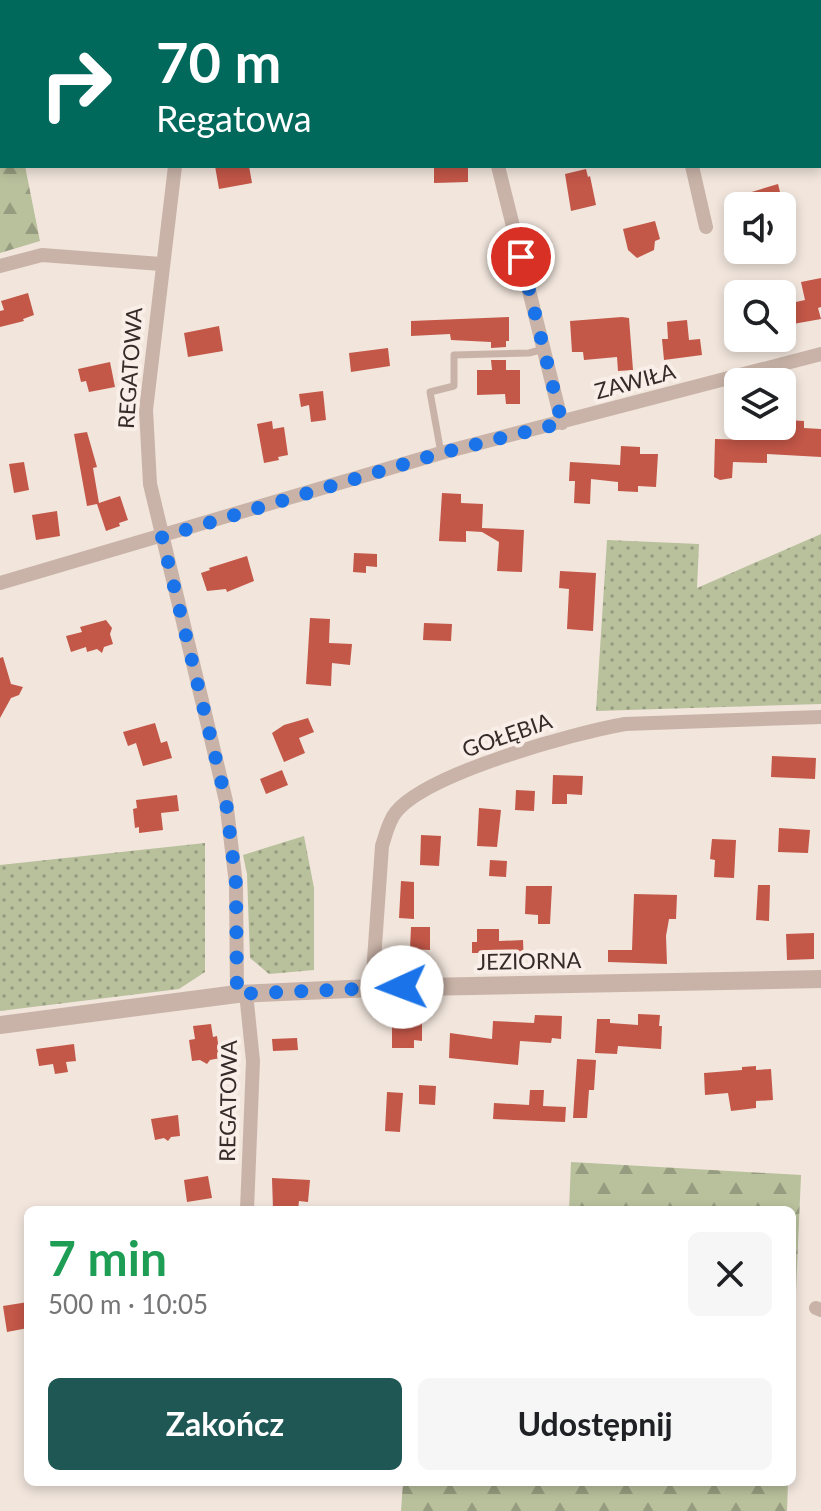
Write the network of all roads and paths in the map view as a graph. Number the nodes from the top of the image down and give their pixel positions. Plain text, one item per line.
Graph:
1 (175, 168) edge
2 (499, 168) edge
3 (692, 168) edge
4 (706, 227) dead end
5 (161, 264) junction
6 (0, 266) edge
7 (544, 349) junction
8 (821, 354) edge
9 (562, 423) junction
10 (441, 453) junction
11 (162, 537) junction
12 (0, 583) edge
13 (821, 717) edge
14 (821, 979) edge
15 (372, 988) junction
16 (241, 993) junction
17 (0, 1025) edge
18 (247, 1206) edge

1 - 5 street, REGATOWA
2 - 7 street
3 - 4 street
5 - 6 street
5 - 11 street, REGATOWA
7 - 9 street
7 - 10 lane
8 - 9 street, ZAWIŁA
9 - 10 street, ZAWIŁA
10 - 11 street, ZAWIŁA
11 - 12 street, ZAWIŁA
11 - 16 street, REGATOWA
13 - 15 street, GOŁĘBIA
14 - 15 street, JEZIORNA
15 - 16 street, JEZIORNA
16 - 17 street, JEZIORNA
16 - 18 street, REGATOWA

